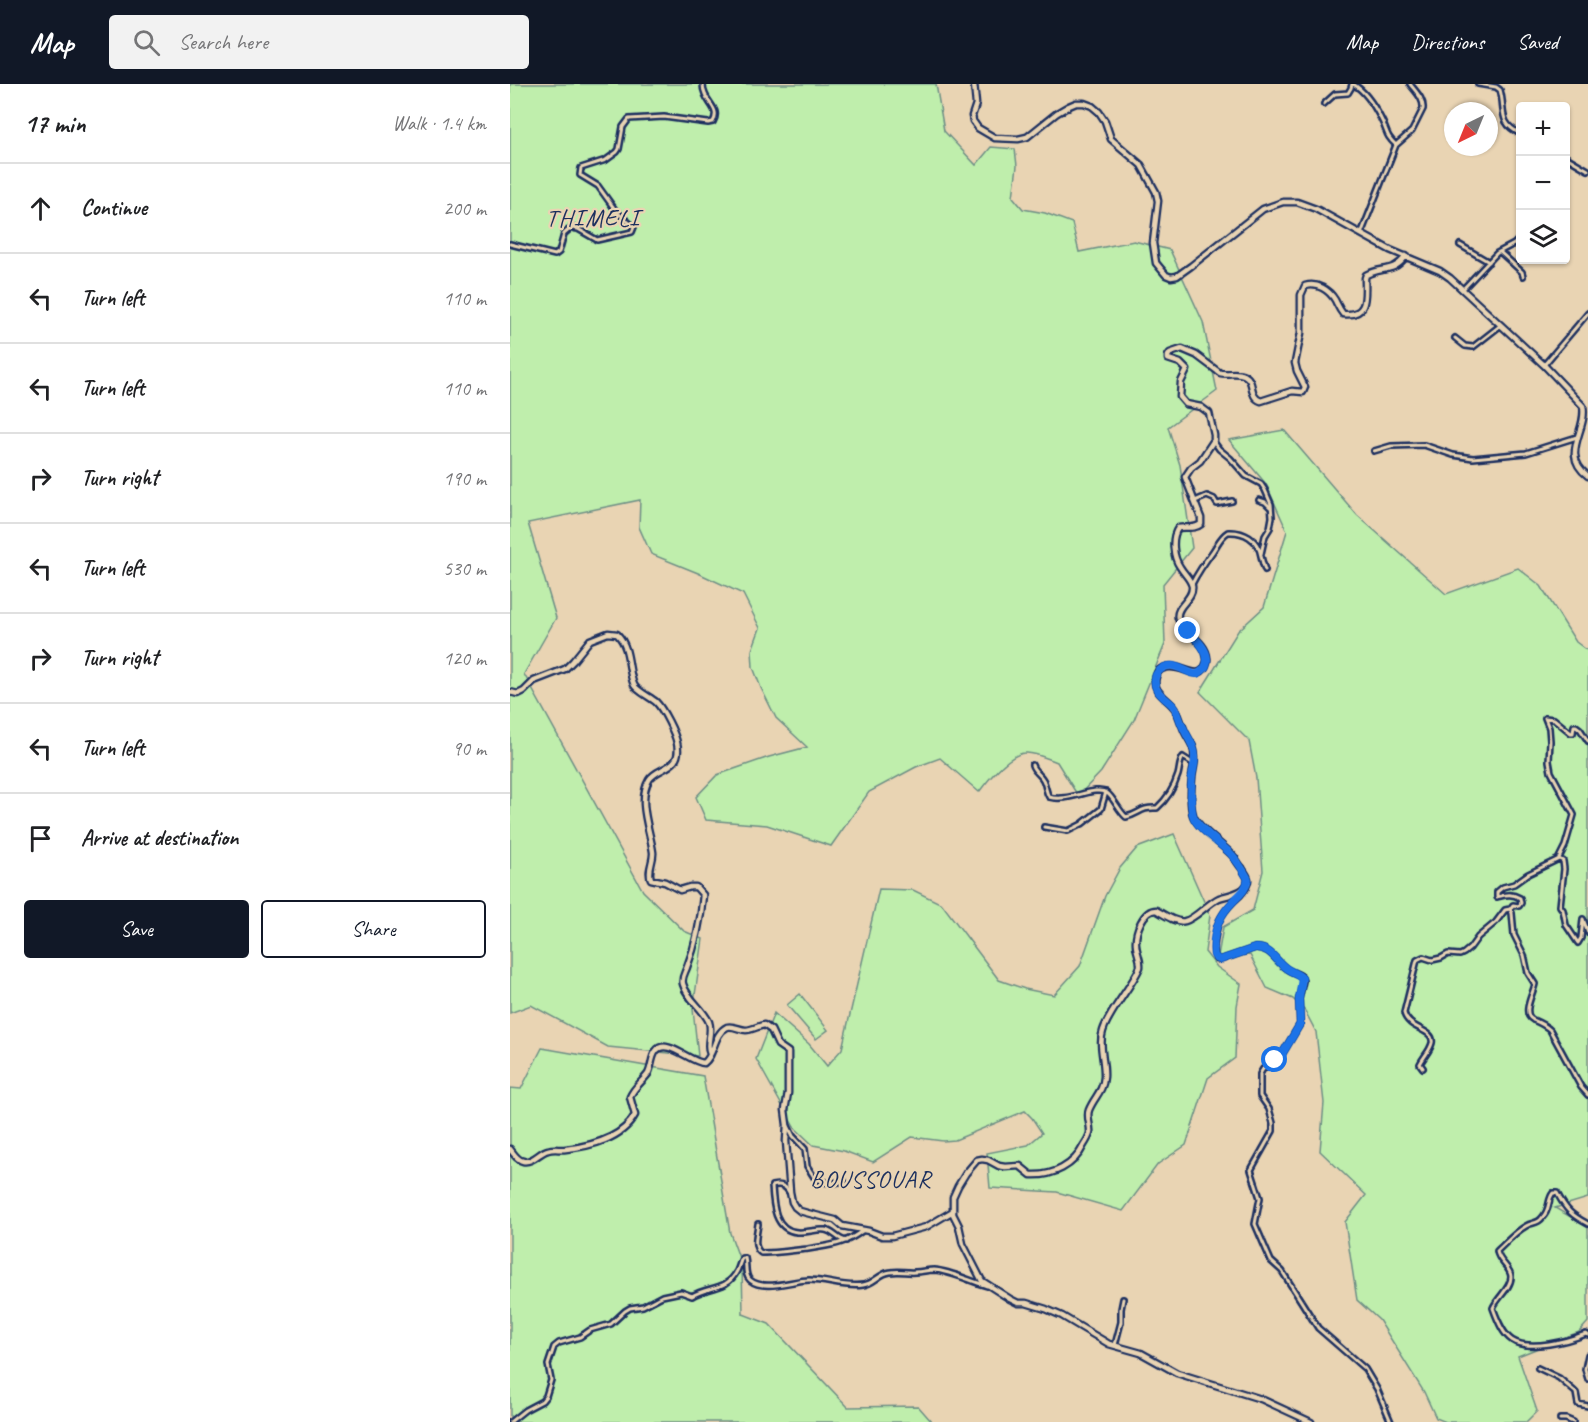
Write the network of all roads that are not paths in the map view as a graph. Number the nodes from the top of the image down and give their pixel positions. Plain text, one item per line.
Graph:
1 (703, 84) edge
2 (974, 84) edge
3 (1353, 84) edge
4 (1410, 84) edge
5 (1478, 84) edge
6 (1324, 104) dead end
7 (1516, 131) edge
8 (1396, 145) junction
9 (1570, 159) edge
10 (1588, 170) edge
11 (1361, 234) junction
12 (1516, 242) edge
13 (510, 244) edge
14 (1460, 245) dead end
15 (1500, 251) junction
16 (1406, 256) junction
17 (1489, 262) junction
18 (1523, 276) dead end
19 (1463, 289) junction
20 (1588, 313) edge
21 (1501, 325) junction
22 (1455, 338) dead end
23 (1544, 365) junction
24 (1579, 436) junction
25 (1214, 440) junction
26 (1374, 451) dead end
27 (1588, 476) edge
28 (1259, 500) dead end
29 (1195, 501) junction
30 (1232, 501) dead end
31 (1272, 508) junction
32 (1261, 554) junction
33 (1265, 570) dead end
34 (1192, 584) junction
35 (510, 692) edge
36 (1588, 741) edge
37 (1194, 764) junction
38 (1032, 765) dead end
39 (1106, 792) junction
40 (1044, 827) dead end
41 (1559, 859) junction
42 (1248, 884) junction
43 (1510, 909) junction
44 (1588, 932) edge
45 (710, 1055) junction
46 (1423, 1068) dead end
47 (1588, 1095) edge
48 (787, 1125) junction
49 (510, 1149) edge
50 (844, 1181) dead end
51 (791, 1196) junction
52 (953, 1211) junction
53 (758, 1224) dead end
54 (1588, 1224) edge
55 (863, 1230) junction
56 (848, 1241) junction
57 (987, 1286) junction
58 (1123, 1299) dead end
59 (1588, 1335) edge
60 (1115, 1345) junction
61 (1588, 1355) edge
62 (1538, 1368) dead end
63 (1588, 1379) edge
64 (1588, 1406) edge
65 (1560, 1419) dead end
66 (510, 1422) edge
67 (1311, 1422) edge
68 (1391, 1422) edge
69 (1573, 1422) edge

1 - 13 street
2 - 11 street
3 - 6 street
3 - 8 street
4 - 8 street
5 - 7 street
8 - 11 street
9 - 10 street
11 - 16 street
12 - 15 street
14 - 17 street
15 - 17 street
15 - 18 street
16 - 19 street
16 - 25 street
17 - 19 street
19 - 21 street
20 - 23 street
21 - 22 street
21 - 23 street
23 - 24 street
24 - 26 street
24 - 27 street
25 - 29 street
25 - 31 street
28 - 31 street
29 - 30 street
29 - 34 street
31 - 32 street
32 - 33 street
32 - 34 street
34 - 37 street
35 - 45 street
36 - 41 street
37 - 39 street
37 - 42 street
38 - 39 street
39 - 40 street
41 - 43 street
41 - 44 street
42 - 52 street
42 - 68 street
43 - 46 street
43 - 47 street
45 - 48 street
45 - 49 street
48 - 50 street
48 - 51 street
51 - 55 street
51 - 56 street
52 - 55 street
52 - 57 street
53 - 56 street
54 - 59 street
55 - 56 street
57 - 60 street
57 - 66 street
58 - 60 street
60 - 67 street
61 - 63 street
62 - 64 street
65 - 69 street

